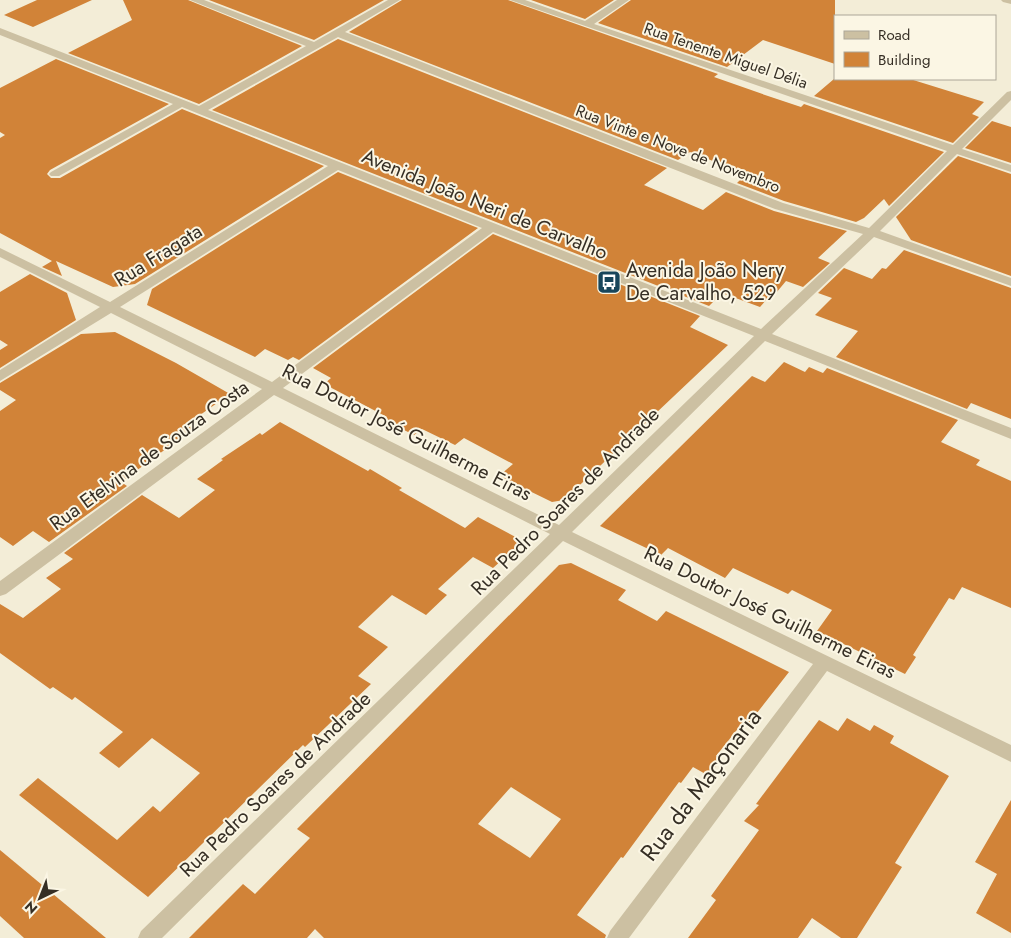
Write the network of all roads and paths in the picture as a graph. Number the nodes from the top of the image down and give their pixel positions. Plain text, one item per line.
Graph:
1 (195, 0) edge
2 (395, 0) edge
3 (515, 0) edge
4 (624, 0) edge
5 (1006, 0) edge
6 (1011, 1) edge
7 (587, 24) junction
8 (0, 31) edge
9 (338, 33) junction
10 (314, 46) junction
11 (1011, 94) edge
12 (180, 104) junction
13 (199, 111) junction
14 (954, 150) junction
15 (336, 166) junction
16 (1011, 170) edge
17 (55, 174) dead end
18 (490, 228) junction
19 (872, 232) junction
20 (0, 252) edge
21 (1011, 282) edge
22 (112, 307) junction
23 (762, 336) junction
24 (0, 376) edge
25 (273, 389) junction
26 (1011, 434) edge
27 (563, 534) junction
28 (0, 590) edge
29 (824, 662) junction
30 (1011, 754) edge
31 (148, 938) edge
32 (617, 938) edge

1 - 10 street
2 - 9 street
3 - 7 street, Rua Tenente Miguel Délia
4 - 7 street
5 - 6 street
7 - 14 street, Rua Tenente Miguel Délia
8 - 12 street, Avenida João Neri de Carvalho
9 - 10 street
9 - 19 street, Rua Vinte e Nove de Novembro
10 - 13 street
11 - 14 street, Rua Pedro Soares de Andrade
12 - 13 street, Avenida João Neri de Carvalho
12 - 17 street
13 - 15 street, Avenida João Neri de Carvalho
14 - 16 street, Rua Tenente Miguel Délia
14 - 19 street, Rua Pedro Soares de Andrade
15 - 18 street, Avenida João Neri de Carvalho
15 - 22 street, Rua Fragata
18 - 23 street, Avenida João Neri de Carvalho
18 - 25 street, Rua Etelvina de Souza Costa
19 - 21 street, Rua Vinte e Nove de Novembro
19 - 23 street, Rua Pedro Soares de Andrade
20 - 22 street, Rua Doutor José Guilherme Eiras
22 - 24 street, Rua Fragata
22 - 25 street, Rua Doutor José Guilherme Eiras
23 - 26 street, Avenida João Neri de Carvalho
23 - 27 street, Rua Pedro Soares de Andrade
25 - 27 street, Rua Doutor José Guilherme Eiras
25 - 28 street, Rua Etelvina de Souza Costa
27 - 29 street, Rua Doutor José Guilherme Eiras
27 - 31 street, Rua Pedro Soares de Andrade
29 - 30 street, Rua Doutor José Guilherme Eiras
29 - 32 street, Rua da Maçonaria

